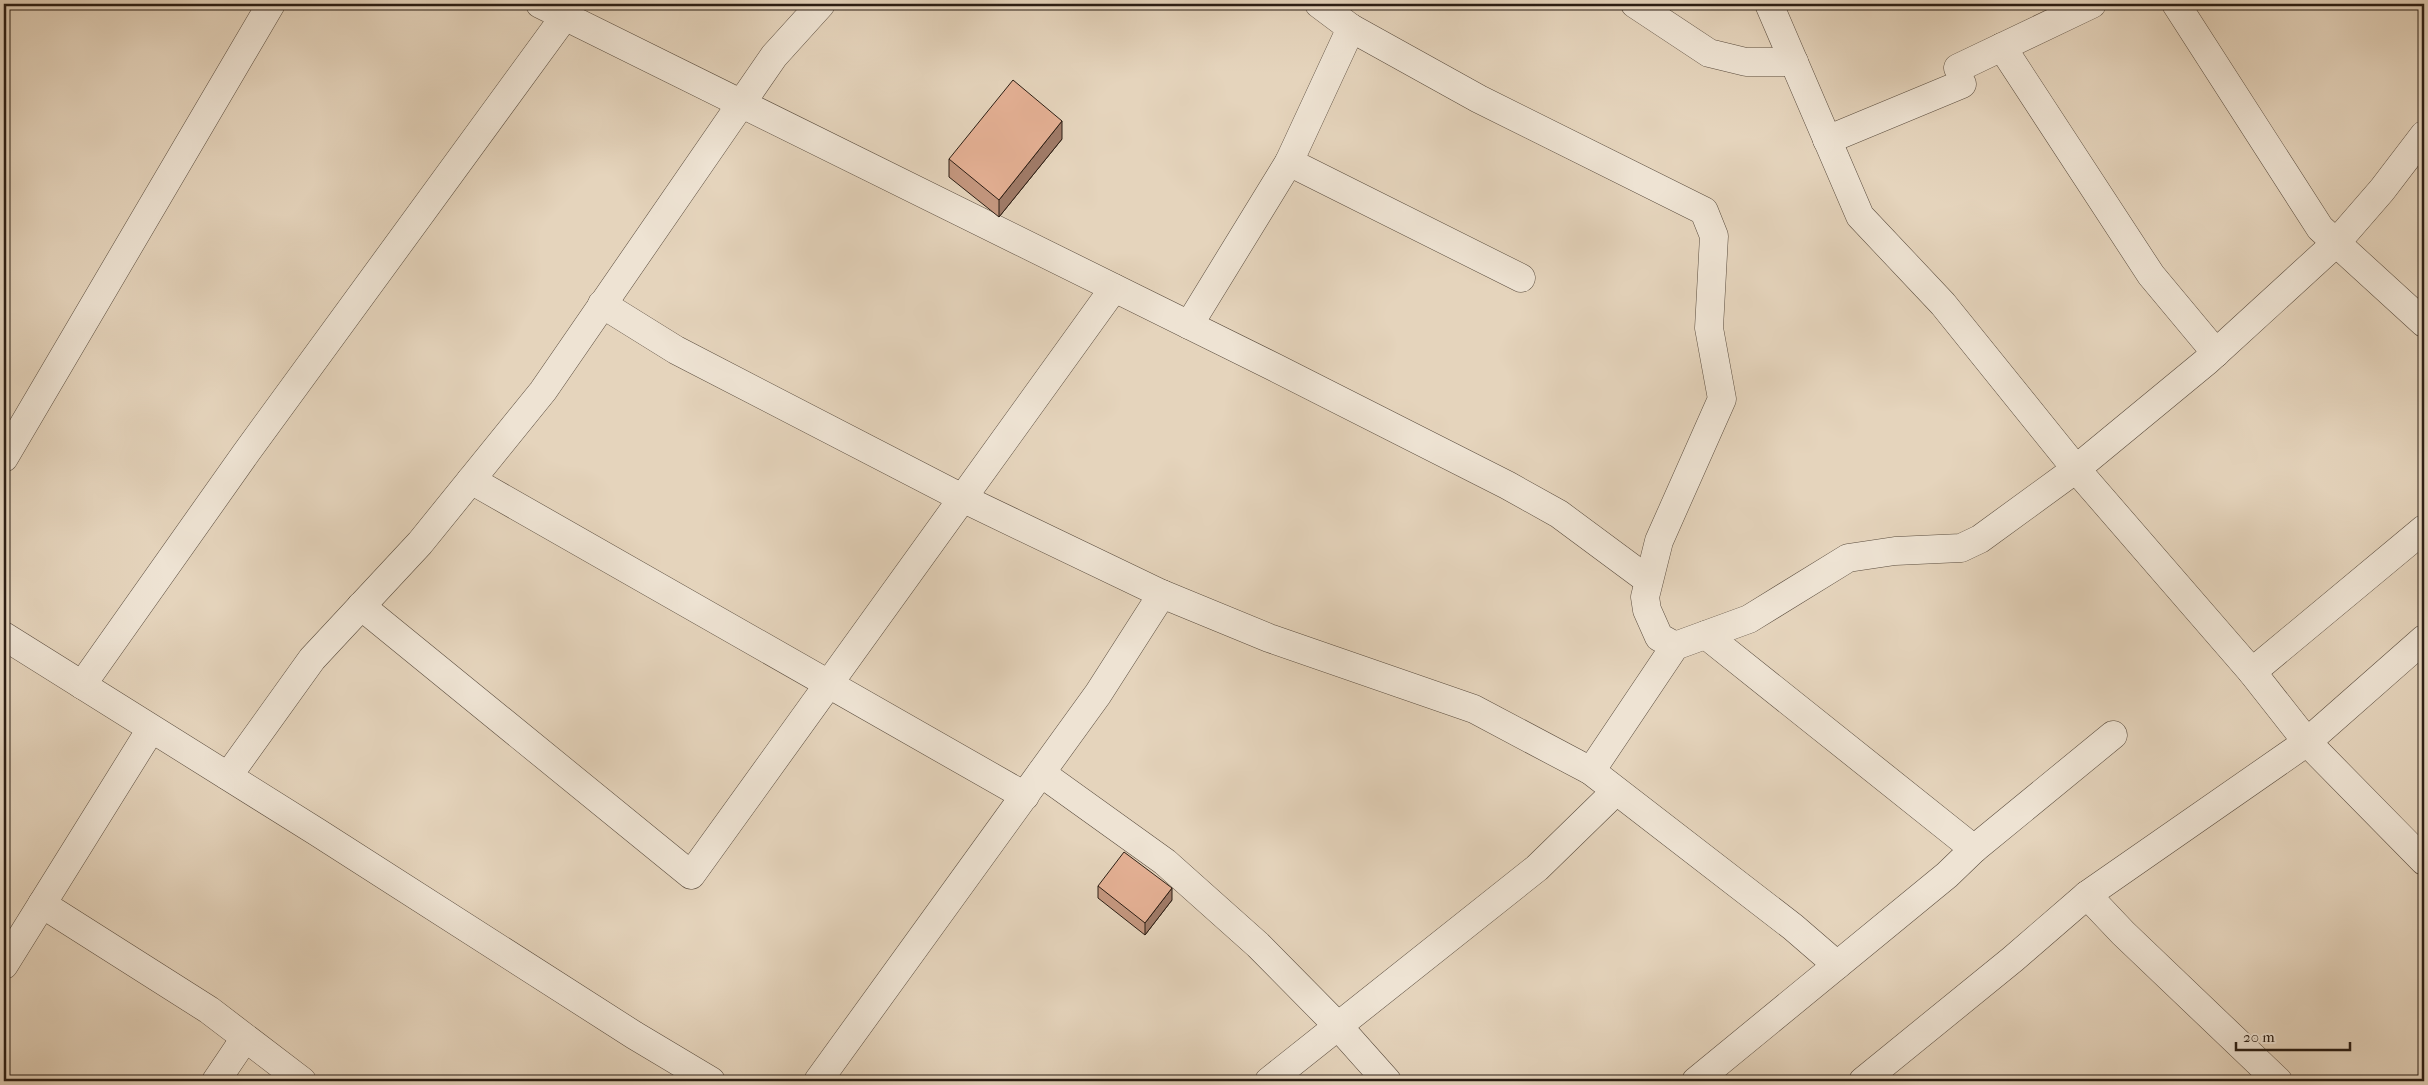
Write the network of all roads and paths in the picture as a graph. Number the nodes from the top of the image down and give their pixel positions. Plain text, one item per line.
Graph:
1 (271, 4) edge
2 (540, 4) edge
3 (821, 4) edge
4 (1320, 4) edge
5 (1635, 4) edge
6 (1769, 4) edge
7 (2092, 4) edge
8 (2176, 4) edge
9 (565, 16) junction
10 (1351, 28) junction
11 (2002, 47) junction
12 (1794, 62) junction
13 (741, 104) junction
14 (2424, 135) edge
15 (1827, 140) junction
16 (1289, 162) junction
17 (2336, 243) junction
18 (1522, 278) dead end
19 (1114, 288) junction
20 (602, 304) junction
21 (2424, 322) edge
22 (1189, 325) junction
23 (2216, 353) junction
24 (4, 458) edge
25 (2076, 469) junction
26 (471, 480) junction
27 (964, 499) junction
28 (2424, 529) edge
29 (1648, 580) junction
30 (1162, 594) junction
31 (362, 606) junction
32 (1706, 635) junction
33 (4, 636) edge
34 (2424, 639) edge
35 (1676, 646) junction
36 (2252, 672) junction
37 (830, 684) junction
38 (82, 685) junction
39 (151, 729) junction
40 (2112, 735) dead end
41 (2307, 742) junction
42 (1590, 771) junction
43 (1041, 773) junction
44 (228, 776) junction
45 (1616, 791) junction
46 (1026, 796) junction
47 (1974, 849) junction
48 (2424, 861) edge
49 (2087, 895) junction
50 (42, 904) junction
51 (1837, 964) junction
52 (4, 965) edge
53 (1338, 1026) junction
54 (245, 1038) junction
55 (216, 1081) edge
56 (302, 1081) edge
57 (711, 1081) edge
58 (818, 1081) edge
59 (1269, 1081) edge
60 (1387, 1081) edge
61 (1696, 1081) edge
62 (1863, 1081) edge
63 (2278, 1081) edge

1 - 24 street
2 - 9 street
3 - 13 street
4 - 10 street
5 - 12 street
6 - 12 street
7 - 11 street
8 - 17 street
9 - 13 street
9 - 38 street
10 - 16 street
10 - 29 street
11 - 15 street
11 - 23 street
12 - 15 street
13 - 19 street
13 - 20 street
14 - 17 street
15 - 25 street
16 - 18 street
16 - 22 street
17 - 21 street
17 - 23 street
19 - 22 street
19 - 27 street
20 - 26 street
20 - 27 street
22 - 29 street
23 - 25 street
25 - 32 street
25 - 36 street
26 - 31 street
26 - 37 street
27 - 30 street
27 - 37 street
28 - 36 street
29 - 35 street
30 - 42 street
30 - 43 street
31 - 37 street
31 - 44 street
32 - 35 street
32 - 47 street
33 - 38 street
34 - 41 street
35 - 42 street
36 - 41 street
37 - 46 street
38 - 39 street
39 - 44 street
39 - 50 street
40 - 47 street
41 - 48 street
41 - 49 street
42 - 45 street
43 - 46 street
43 - 53 street
44 - 57 street
45 - 51 street
45 - 53 street
46 - 58 street
47 - 51 street
49 - 62 street
49 - 63 street
50 - 52 street
50 - 54 street
51 - 61 street
53 - 59 street
53 - 60 street
54 - 55 street
54 - 56 street

